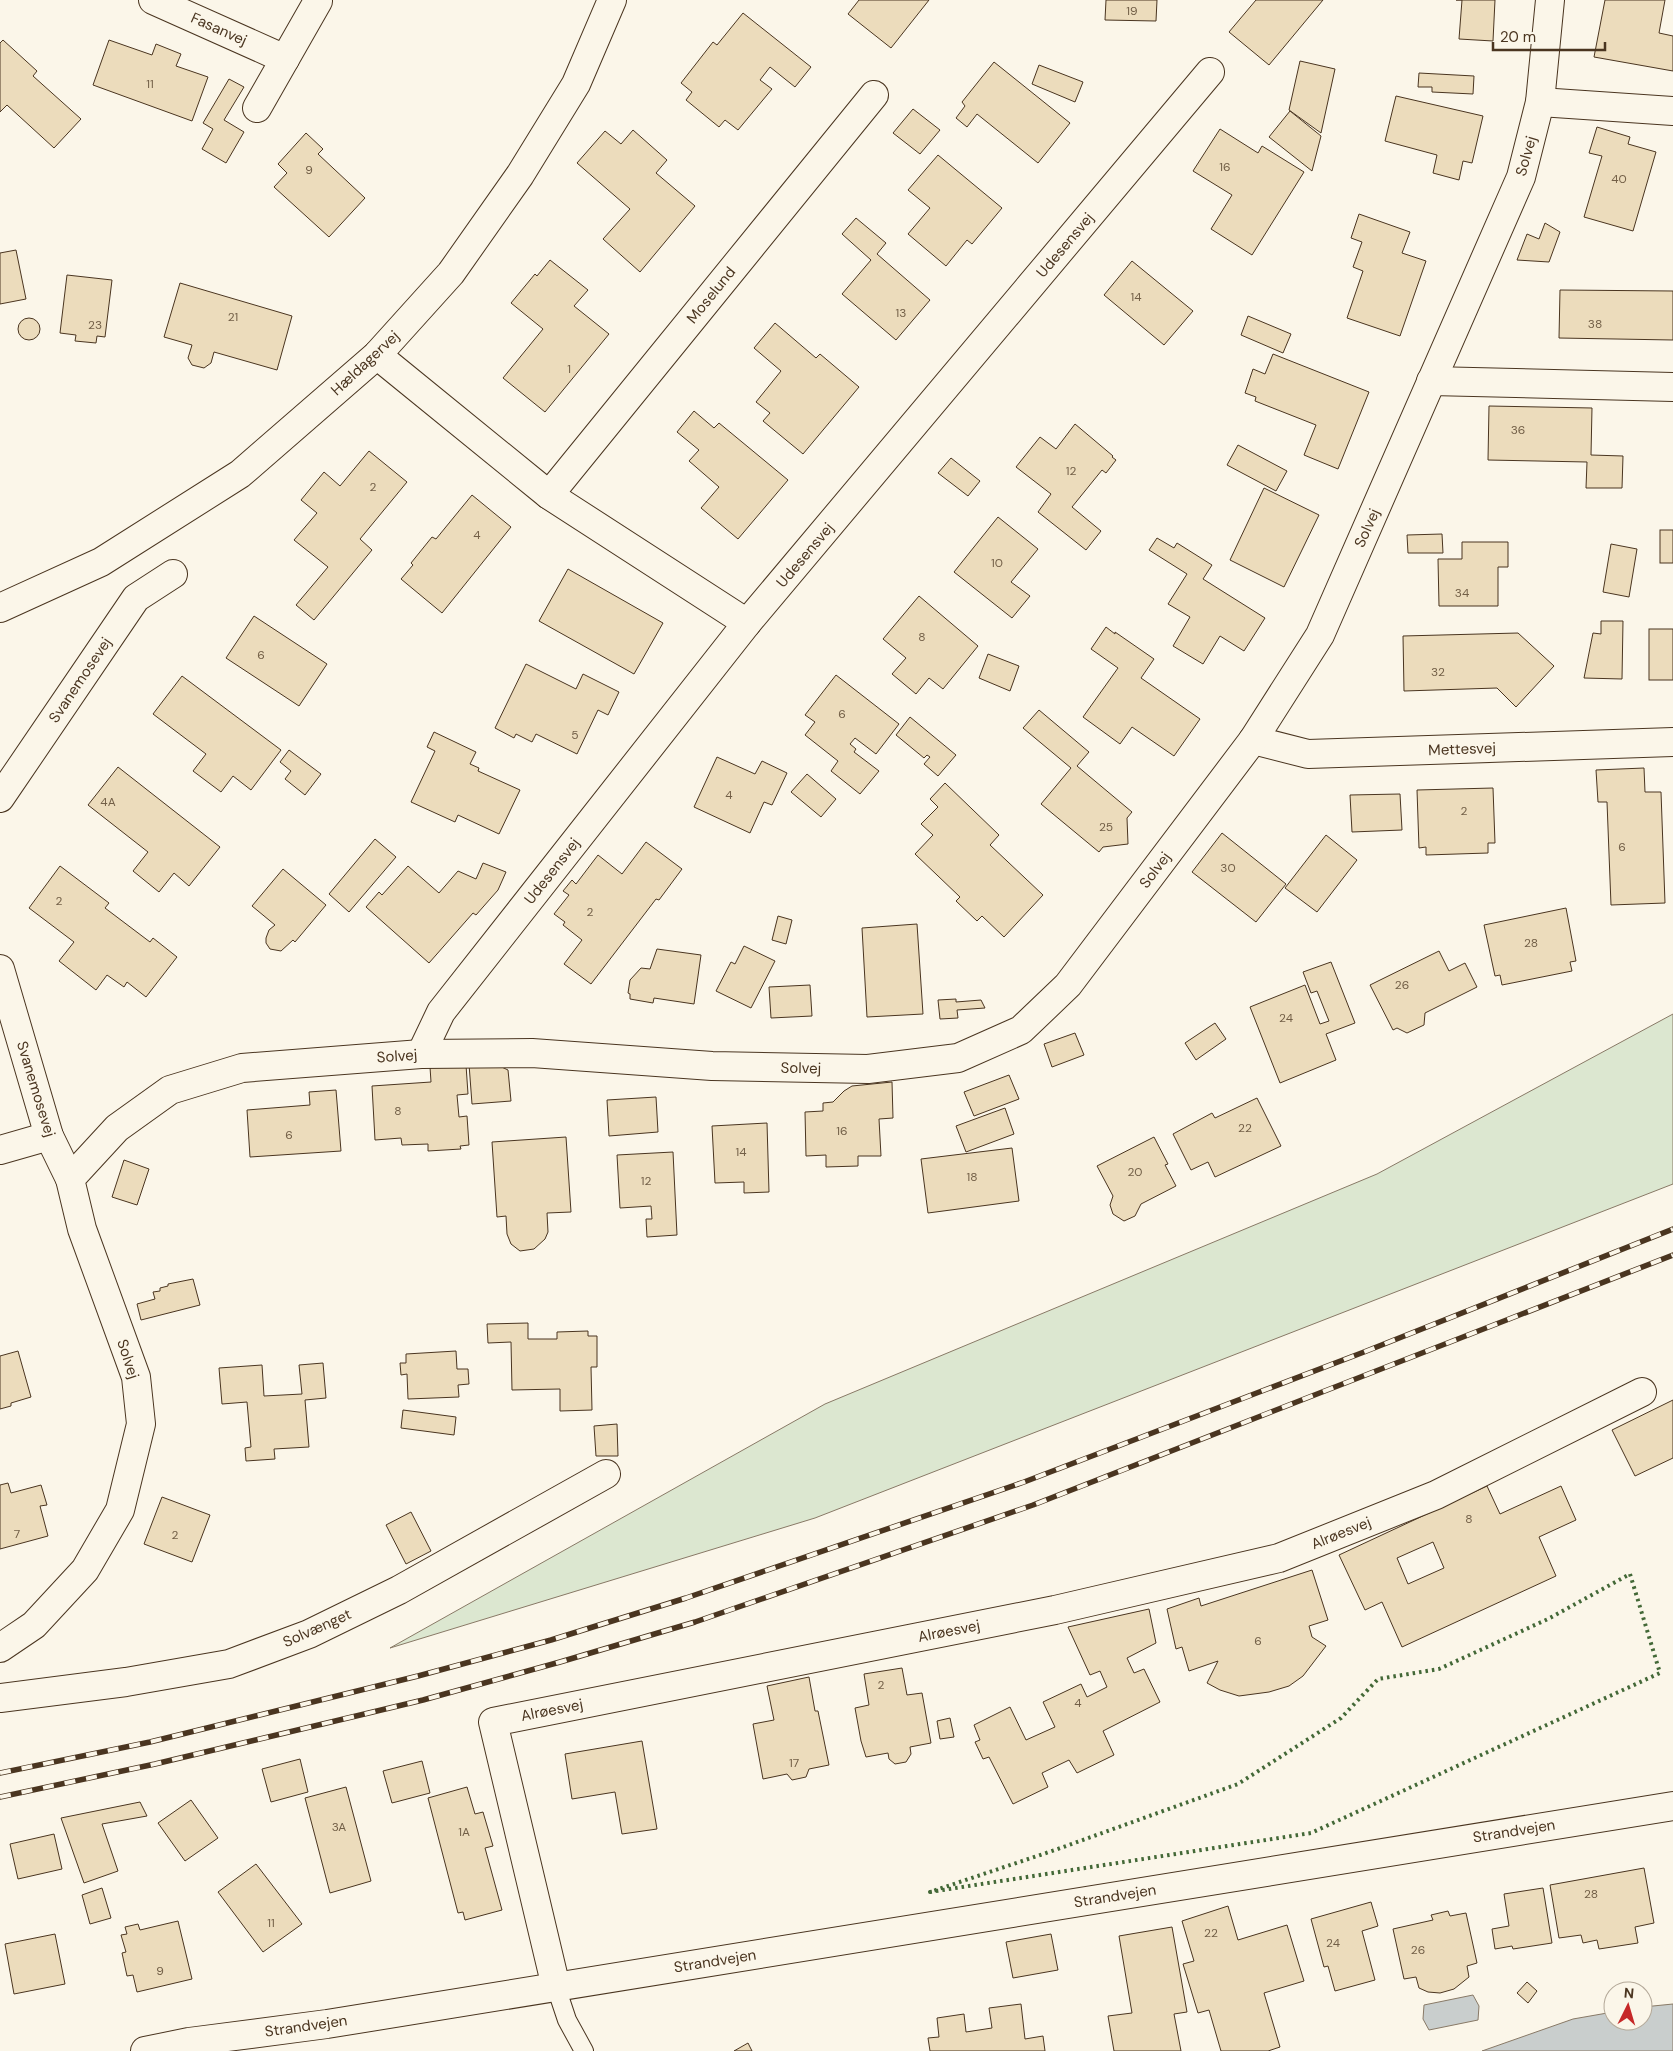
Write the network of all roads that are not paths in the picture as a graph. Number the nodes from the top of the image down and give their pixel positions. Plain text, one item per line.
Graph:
1 (153, 0) edge
2 (612, 0) edge
3 (1550, 0) edge
4 (318, 1) dead end
5 (285, 59) junction
6 (1210, 72) dead end
7 (874, 95) dead end
8 (1540, 102) junction
9 (258, 108) dead end
10 (1673, 111) edge
11 (377, 355) junction
12 (1431, 381) junction
13 (1673, 387) edge
14 (549, 495) junction
15 (173, 574) dead end
16 (0, 608) edge
17 (747, 624) junction
18 (1253, 740) junction
19 (1673, 742) edge
20 (0, 798) edge
21 (0, 969) edge
22 (421, 1054) junction
23 (49, 1136) junction
24 (0, 1150) edge
25 (70, 1179) junction
26 (1642, 1392) dead end
27 (606, 1474) dead end
28 (0, 1648) edge
29 (0, 1698) edge
30 (1673, 1806) edge
31 (556, 1987) junction
32 (145, 2051) edge
33 (584, 2051) edge

1 - 5 street, Fasanvej
2 - 11 street, Hældagervej
3 - 8 street, Solvej
4 - 5 street
5 - 9 street
6 - 17 street, Udesensvej
7 - 14 street, Moselund
8 - 10 street
8 - 12 street, Solvej
11 - 14 street
11 - 16 street, Hældagervej
12 - 13 street
12 - 18 street, Solvej
14 - 17 street
15 - 20 street, Svanemosevej
17 - 22 street, Udesensvej
18 - 19 street, Mettesvej
18 - 22 street, Solvej
21 - 23 street, Svanemosevej
22 - 25 street, Solvej
23 - 24 street
23 - 25 street, Svanemosevej
25 - 28 street, Solvej
26 - 31 street, Alrøesvej
27 - 29 street, Solvænget
30 - 31 street, Strandvejen
31 - 32 street, Strandvejen
31 - 33 lane

